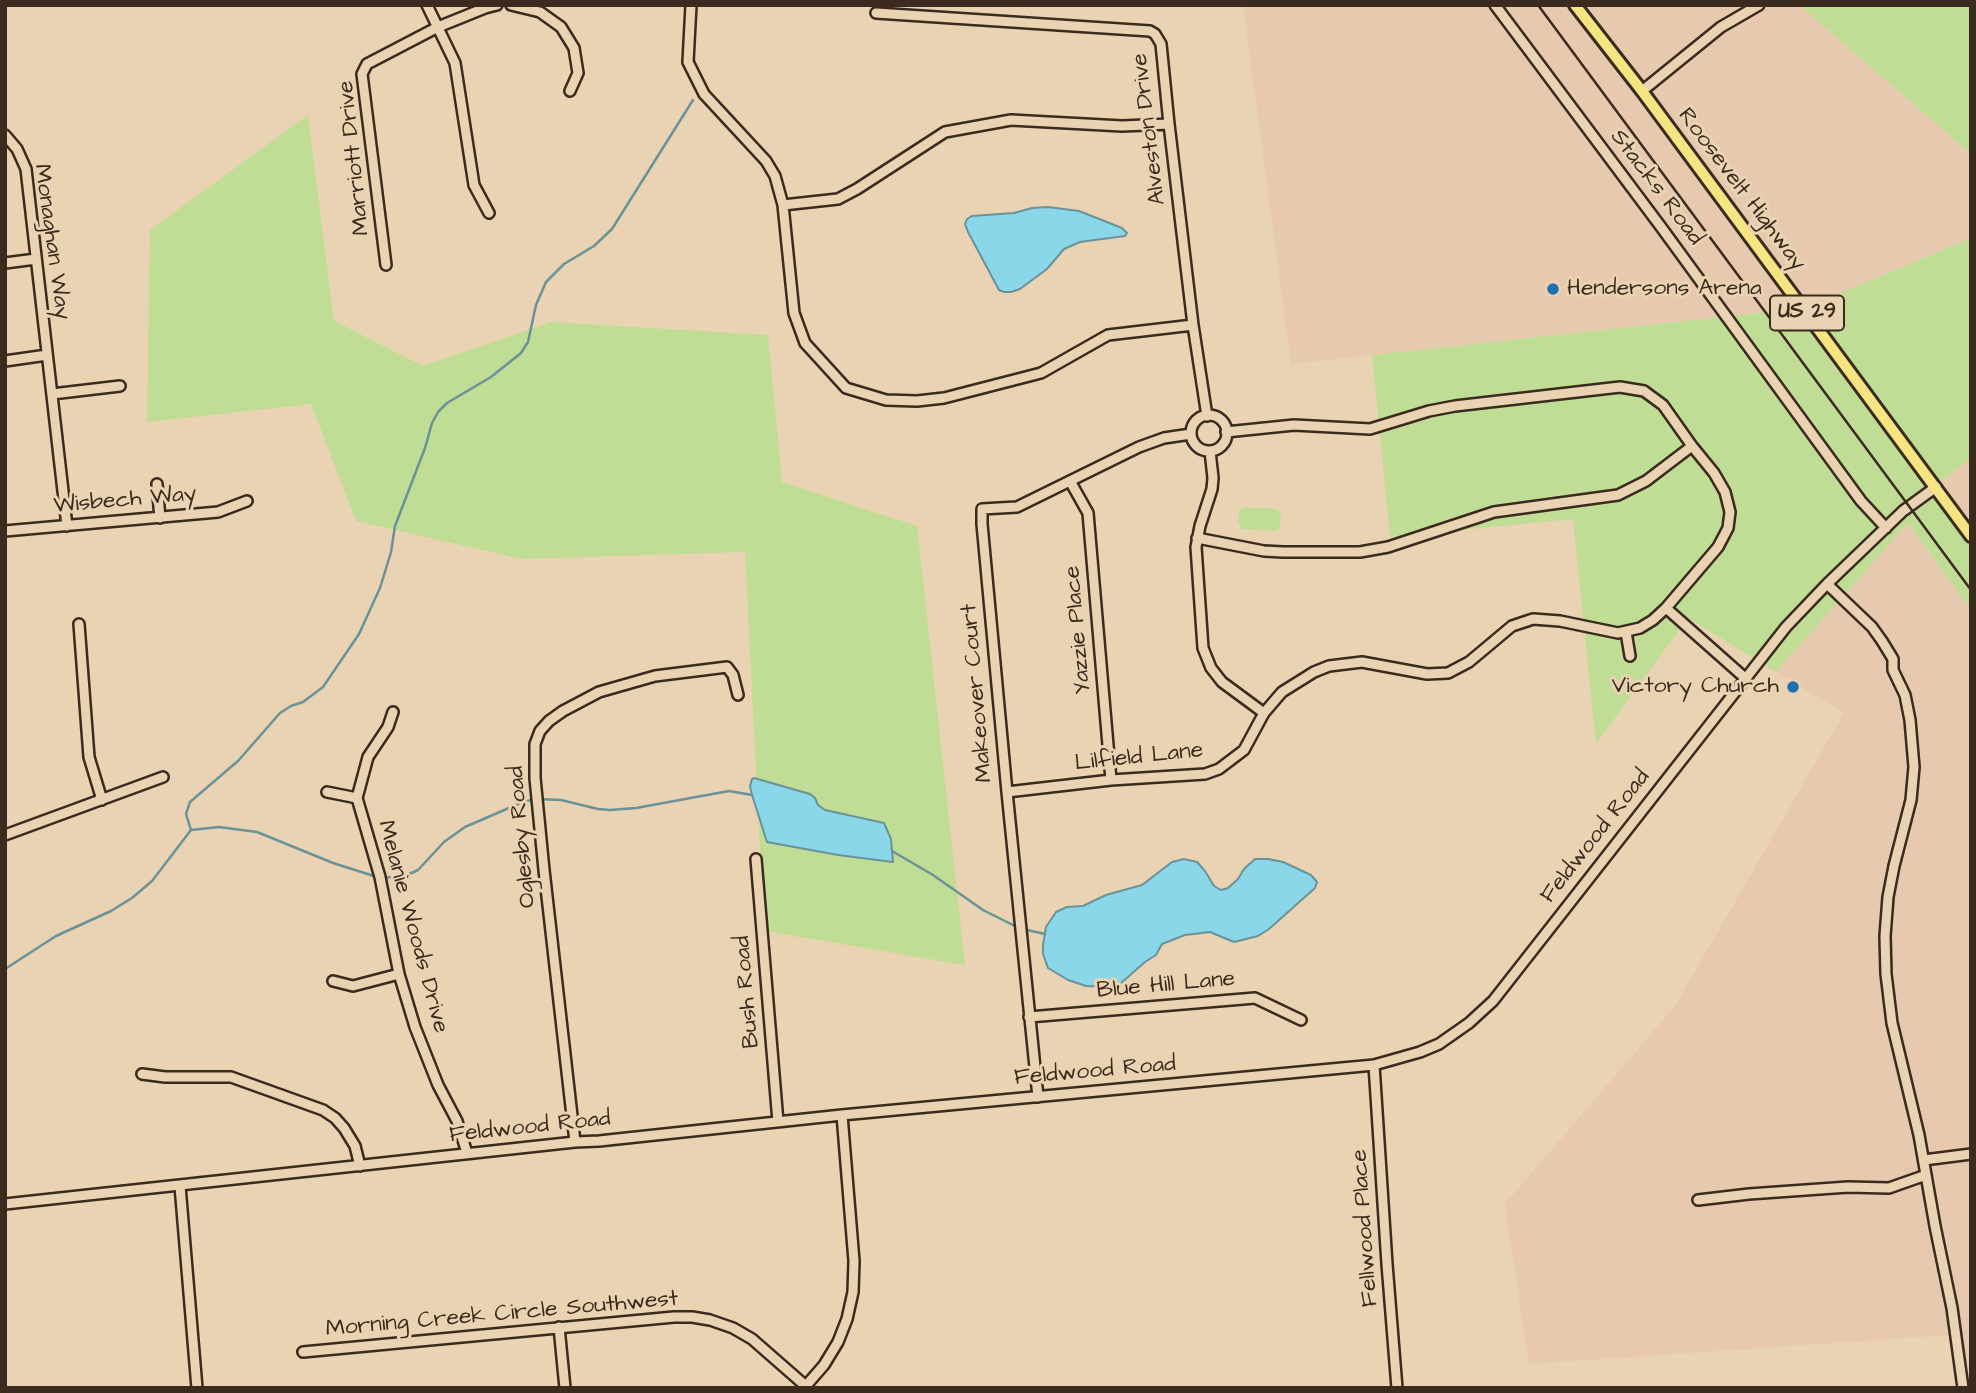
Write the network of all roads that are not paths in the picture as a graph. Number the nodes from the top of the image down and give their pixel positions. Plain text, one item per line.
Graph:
1 (427, 5) edge
2 (497, 5) edge
3 (511, 5) edge
4 (691, 5) edge
5 (1495, 5) edge
6 (1575, 5) edge
7 (1759, 5) edge
8 (876, 13) dead end
9 (438, 27) junction
10 (570, 91) dead end
11 (1642, 91) junction
12 (1168, 124) junction
13 (5, 135) edge
14 (783, 205) junction
15 (489, 213) dead end
16 (36, 258) junction
17 (5, 263) edge
18 (386, 265) dead end
19 (1193, 325) junction
20 (47, 355) junction
21 (5, 361) edge
22 (120, 386) dead end
23 (51, 394) junction
24 (1207, 416) junction
25 (1226, 432) junction
26 (1191, 434) junction
27 (1692, 446) junction
28 (1210, 451) junction
29 (1070, 481) junction
30 (157, 484) dead end
31 (1936, 487) junction
32 (247, 501) dead end
33 (160, 518) junction
34 (67, 526) junction
35 (1886, 528) junction
36 (5, 531) edge
37 (1971, 536) edge
38 (1197, 538) junction
39 (1827, 584) junction
40 (1666, 608) junction
41 (79, 624) dead end
42 (1626, 632) junction
43 (1630, 656) dead end
44 (1745, 678) junction
45 (738, 695) dead end
46 (393, 712) dead end
47 (1264, 713) junction
48 (163, 777) dead end
49 (1111, 779) junction
50 (1007, 792) junction
51 (327, 793) dead end
52 (357, 799) junction
53 (102, 800) junction
54 (5, 835) edge
55 (756, 859) dead end
56 (399, 974) junction
57 (333, 981) dead end
58 (1029, 1017) junction
59 (1301, 1020) dead end
60 (1374, 1065) junction
61 (142, 1074) dead end
62 (1038, 1097) junction
63 (842, 1115) junction
64 (778, 1122) junction
65 (575, 1142) junction
66 (467, 1153) junction
67 (1971, 1154) edge
68 (1924, 1160) junction
69 (360, 1166) junction
70 (1926, 1175) junction
71 (180, 1186) junction
72 (1698, 1200) dead end
73 (5, 1204) edge
74 (559, 1327) junction
75 (303, 1352) dead end
76 (806, 1387) edge
77 (197, 1388) edge
78 (565, 1388) edge
79 (1397, 1388) edge
80 (1963, 1388) edge

1 - 9 street
2 - 9 street, Marriott Drive
3 - 10 street
4 - 14 street
5 - 35 street, Stacks Road
6 - 11 main road, Roosevelt Highway / US 29
7 - 11 street
8 - 12 street, Alveston Drive
9 - 15 street
9 - 18 street, Marriott Drive
11 - 31 main road, Roosevelt Highway / US 29
12 - 14 street
12 - 19 street, Alveston Drive
13 - 16 street, Monaghan Way
14 - 19 street
16 - 17 street
16 - 20 street, Monaghan Way
19 - 24 street, Alveston Drive
20 - 21 street
20 - 23 street, Monaghan Way
22 - 23 street
23 - 34 street, Monaghan Way
24 - 25 street
24 - 26 street
25 - 27 street
25 - 28 street
26 - 28 street
26 - 29 street, Makeover Court
27 - 38 street
27 - 40 street
28 - 38 street
29 - 49 street, Yazzie Place
29 - 50 street, Makeover Court
30 - 33 street
31 - 35 street, Feldwood Road
31 - 37 main road, Roosevelt Highway / US 29
32 - 33 street, Wisbech Way
33 - 34 street, Wisbech Way
34 - 36 street, Wisbech Way
35 - 39 street, Feldwood Road
38 - 47 street
39 - 44 street, Feldwood Road
39 - 68 street
40 - 42 street
40 - 44 street
41 - 53 street
42 - 43 street
42 - 47 street, Lilfield Lane
44 - 60 street, Feldwood Road
45 - 65 street, Oglesby Road
46 - 52 street, Melanie Woods Drive
47 - 49 street, Lilfield Lane
48 - 53 street
49 - 50 street, Lilfield Lane
50 - 58 street, Makeover Court
51 - 52 street
52 - 56 street, Melanie Woods Drive
53 - 54 street
55 - 64 street, Bush Road
56 - 57 street
56 - 66 street, Melanie Woods Drive
58 - 59 street, Blue Hill Lane
58 - 62 street, Makeover Court
60 - 62 street, Feldwood Road
60 - 79 street, Fellwood Place
61 - 69 street
62 - 63 street, Feldwood Road
63 - 64 street, Feldwood Road
63 - 76 street
64 - 65 street, Feldwood Road
65 - 66 street, Feldwood Road
66 - 69 street, Feldwood Road
67 - 68 street
68 - 70 street
69 - 71 street, Feldwood Road
70 - 72 street
70 - 80 street
71 - 73 street, Feldwood Road
71 - 77 street
74 - 75 street, Morning Creek Circle Southwest
74 - 76 street, Morning Creek Circle Southwest
74 - 78 street

